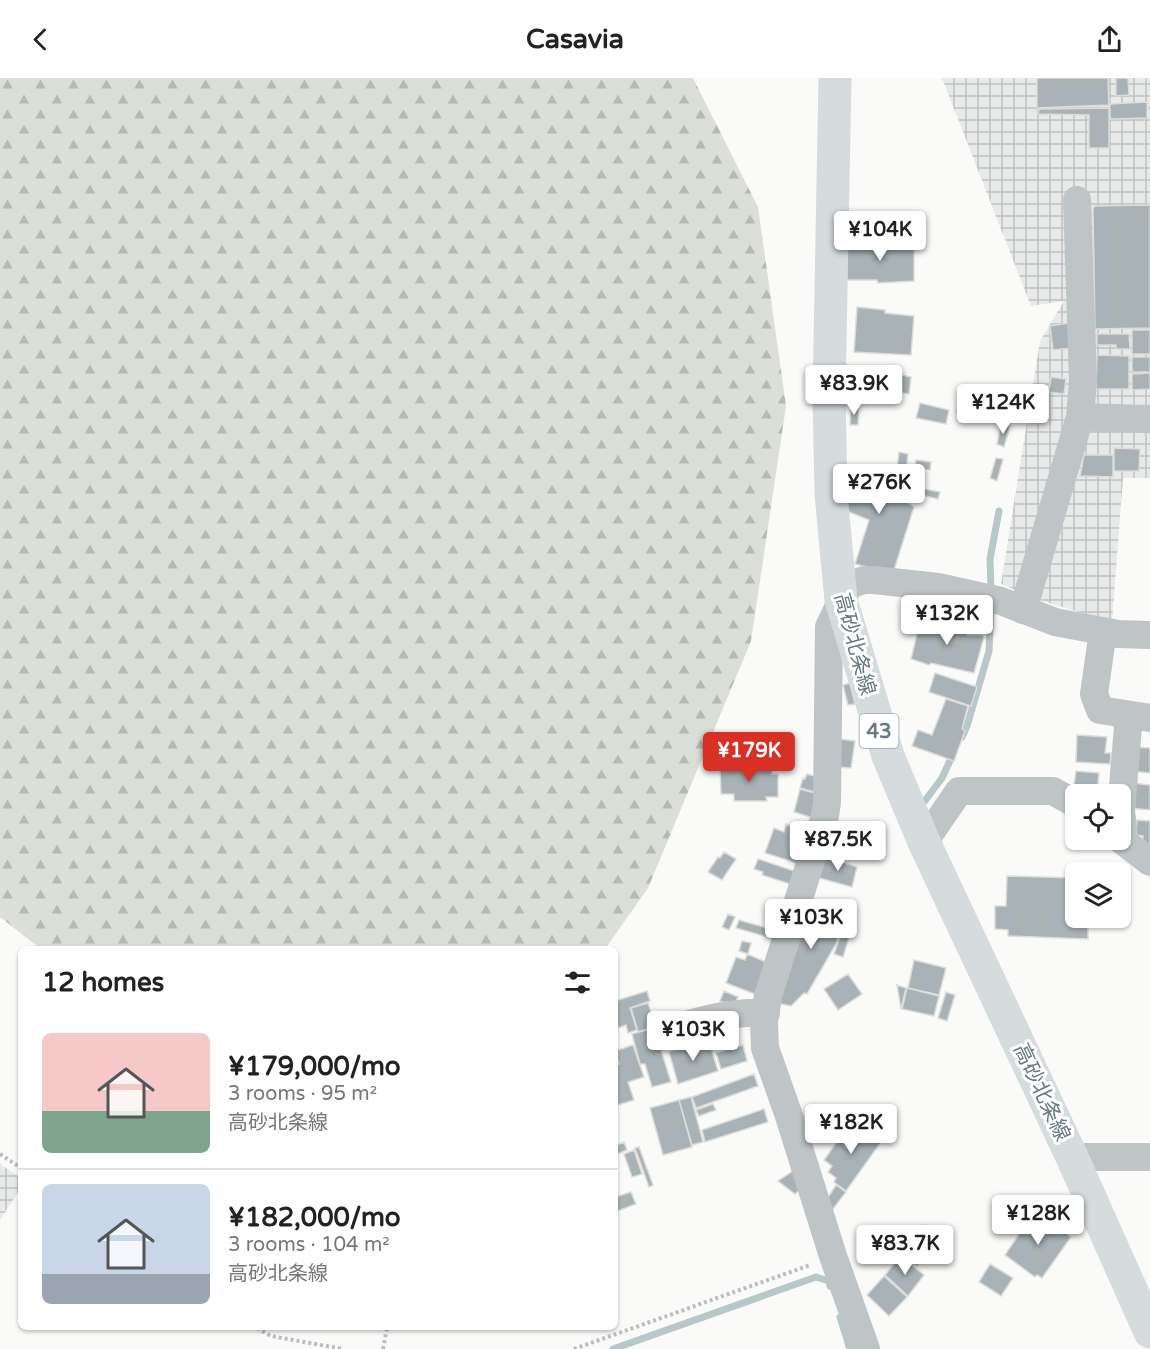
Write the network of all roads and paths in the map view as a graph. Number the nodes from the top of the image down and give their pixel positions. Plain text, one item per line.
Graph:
1 (835, 78) edge
2 (1077, 200) dead end
3 (1080, 417) junction
4 (1150, 418) edge
5 (842, 600) junction
6 (1002, 602) junction
7 (1103, 631) junction
8 (1150, 634) edge
9 (1139, 716) edge
10 (1125, 784) edge
11 (1065, 798) edge
12 (924, 842) junction
13 (1131, 842) edge
14 (1150, 862) edge
15 (766, 1013) junction
16 (662, 1032) dead end
17 (0, 1154) edge
18 (1072, 1157) junction
19 (1150, 1157) edge
20 (18, 1166) edge
21 (833, 1256) junction
22 (260, 1330) edge
23 (387, 1330) edge
24 (1150, 1332) edge
25 (342, 1349) edge
26 (383, 1349) edge
27 (574, 1349) edge
28 (866, 1349) edge

1 - 5 main road, 高砂北条線 / 43
2 - 3 street
3 - 4 street
3 - 6 street
5 - 6 street
5 - 12 main road, 高砂北条線 / 43
5 - 15 street
6 - 7 street
7 - 8 street
7 - 9 street
9 - 10 street
11 - 12 street
12 - 18 main road, 高砂北条線 / 43
13 - 14 street
15 - 16 street
15 - 21 street
17 - 20 path
18 - 19 street
18 - 24 main road, 高砂北条線 / 43
21 - 27 path
21 - 28 street
22 - 25 path
23 - 26 path

